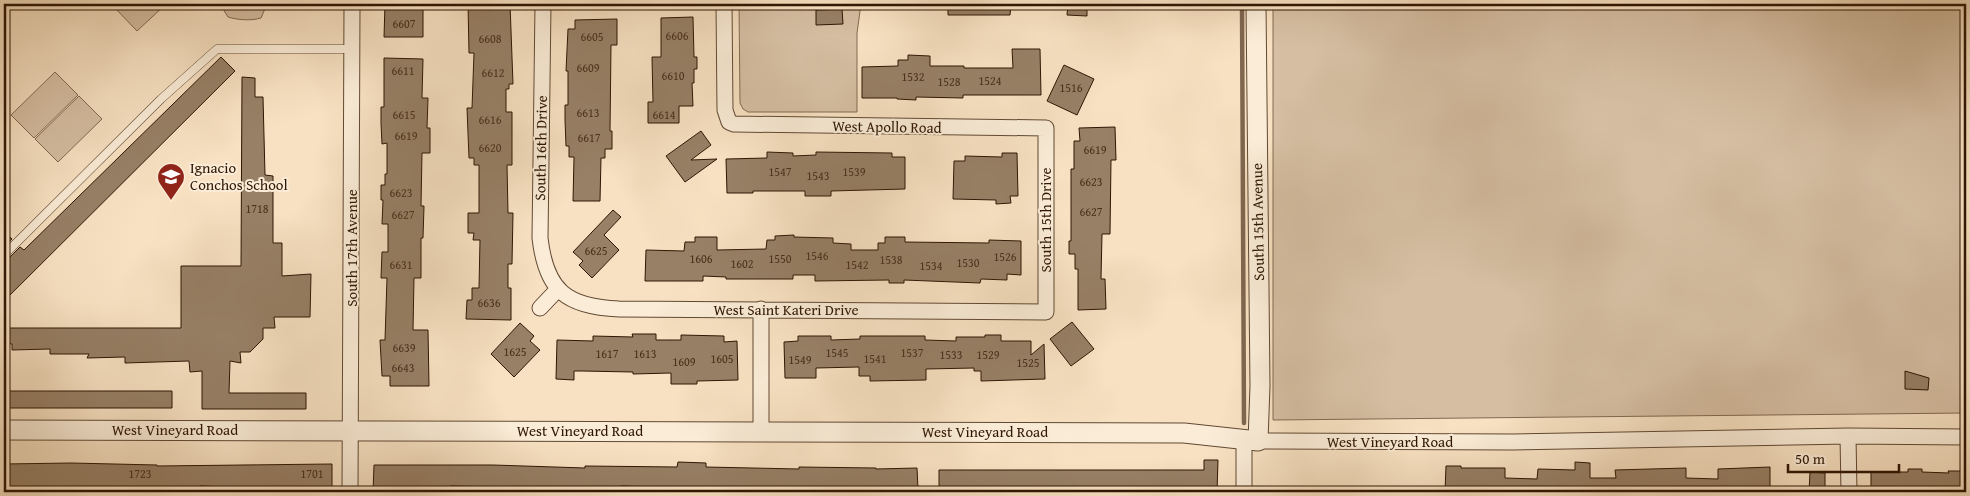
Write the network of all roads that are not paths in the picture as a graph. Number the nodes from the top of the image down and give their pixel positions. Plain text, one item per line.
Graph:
1 (352, 4) edge
2 (543, 4) edge
3 (724, 4) edge
4 (1256, 4) edge
5 (352, 49) junction
6 (1046, 128) joint
7 (4, 255) edge
8 (558, 289) junction
9 (540, 308) dead end
10 (762, 309) junction
11 (1046, 312) joint
12 (4, 430) edge
13 (350, 430) junction
14 (762, 432) junction
15 (1848, 436) junction
16 (1966, 437) edge
17 (1251, 440) junction
18 (350, 492) edge
19 (1244, 492) edge
20 (1849, 492) edge

1 - 5 street, South 17th Avenue
2 - 8 street, South 16th Drive
3 - 6 street, West Apollo Road
4 - 17 street, South 15th Avenue
5 - 7 lane
5 - 13 street, South 17th Avenue
6 - 11 street, South 15th Drive
8 - 9 street
8 - 10 street, West Saint Kateri Drive
10 - 11 street, West Saint Kateri Drive
10 - 14 street
12 - 13 street, West Vineyard Road
13 - 14 street, West Vineyard Road
13 - 18 street, South 17th Avenue
14 - 17 street, West Vineyard Road
15 - 16 street, West Vineyard Road
15 - 17 street, West Vineyard Road
15 - 20 street
17 - 19 street, South 15th Avenue

